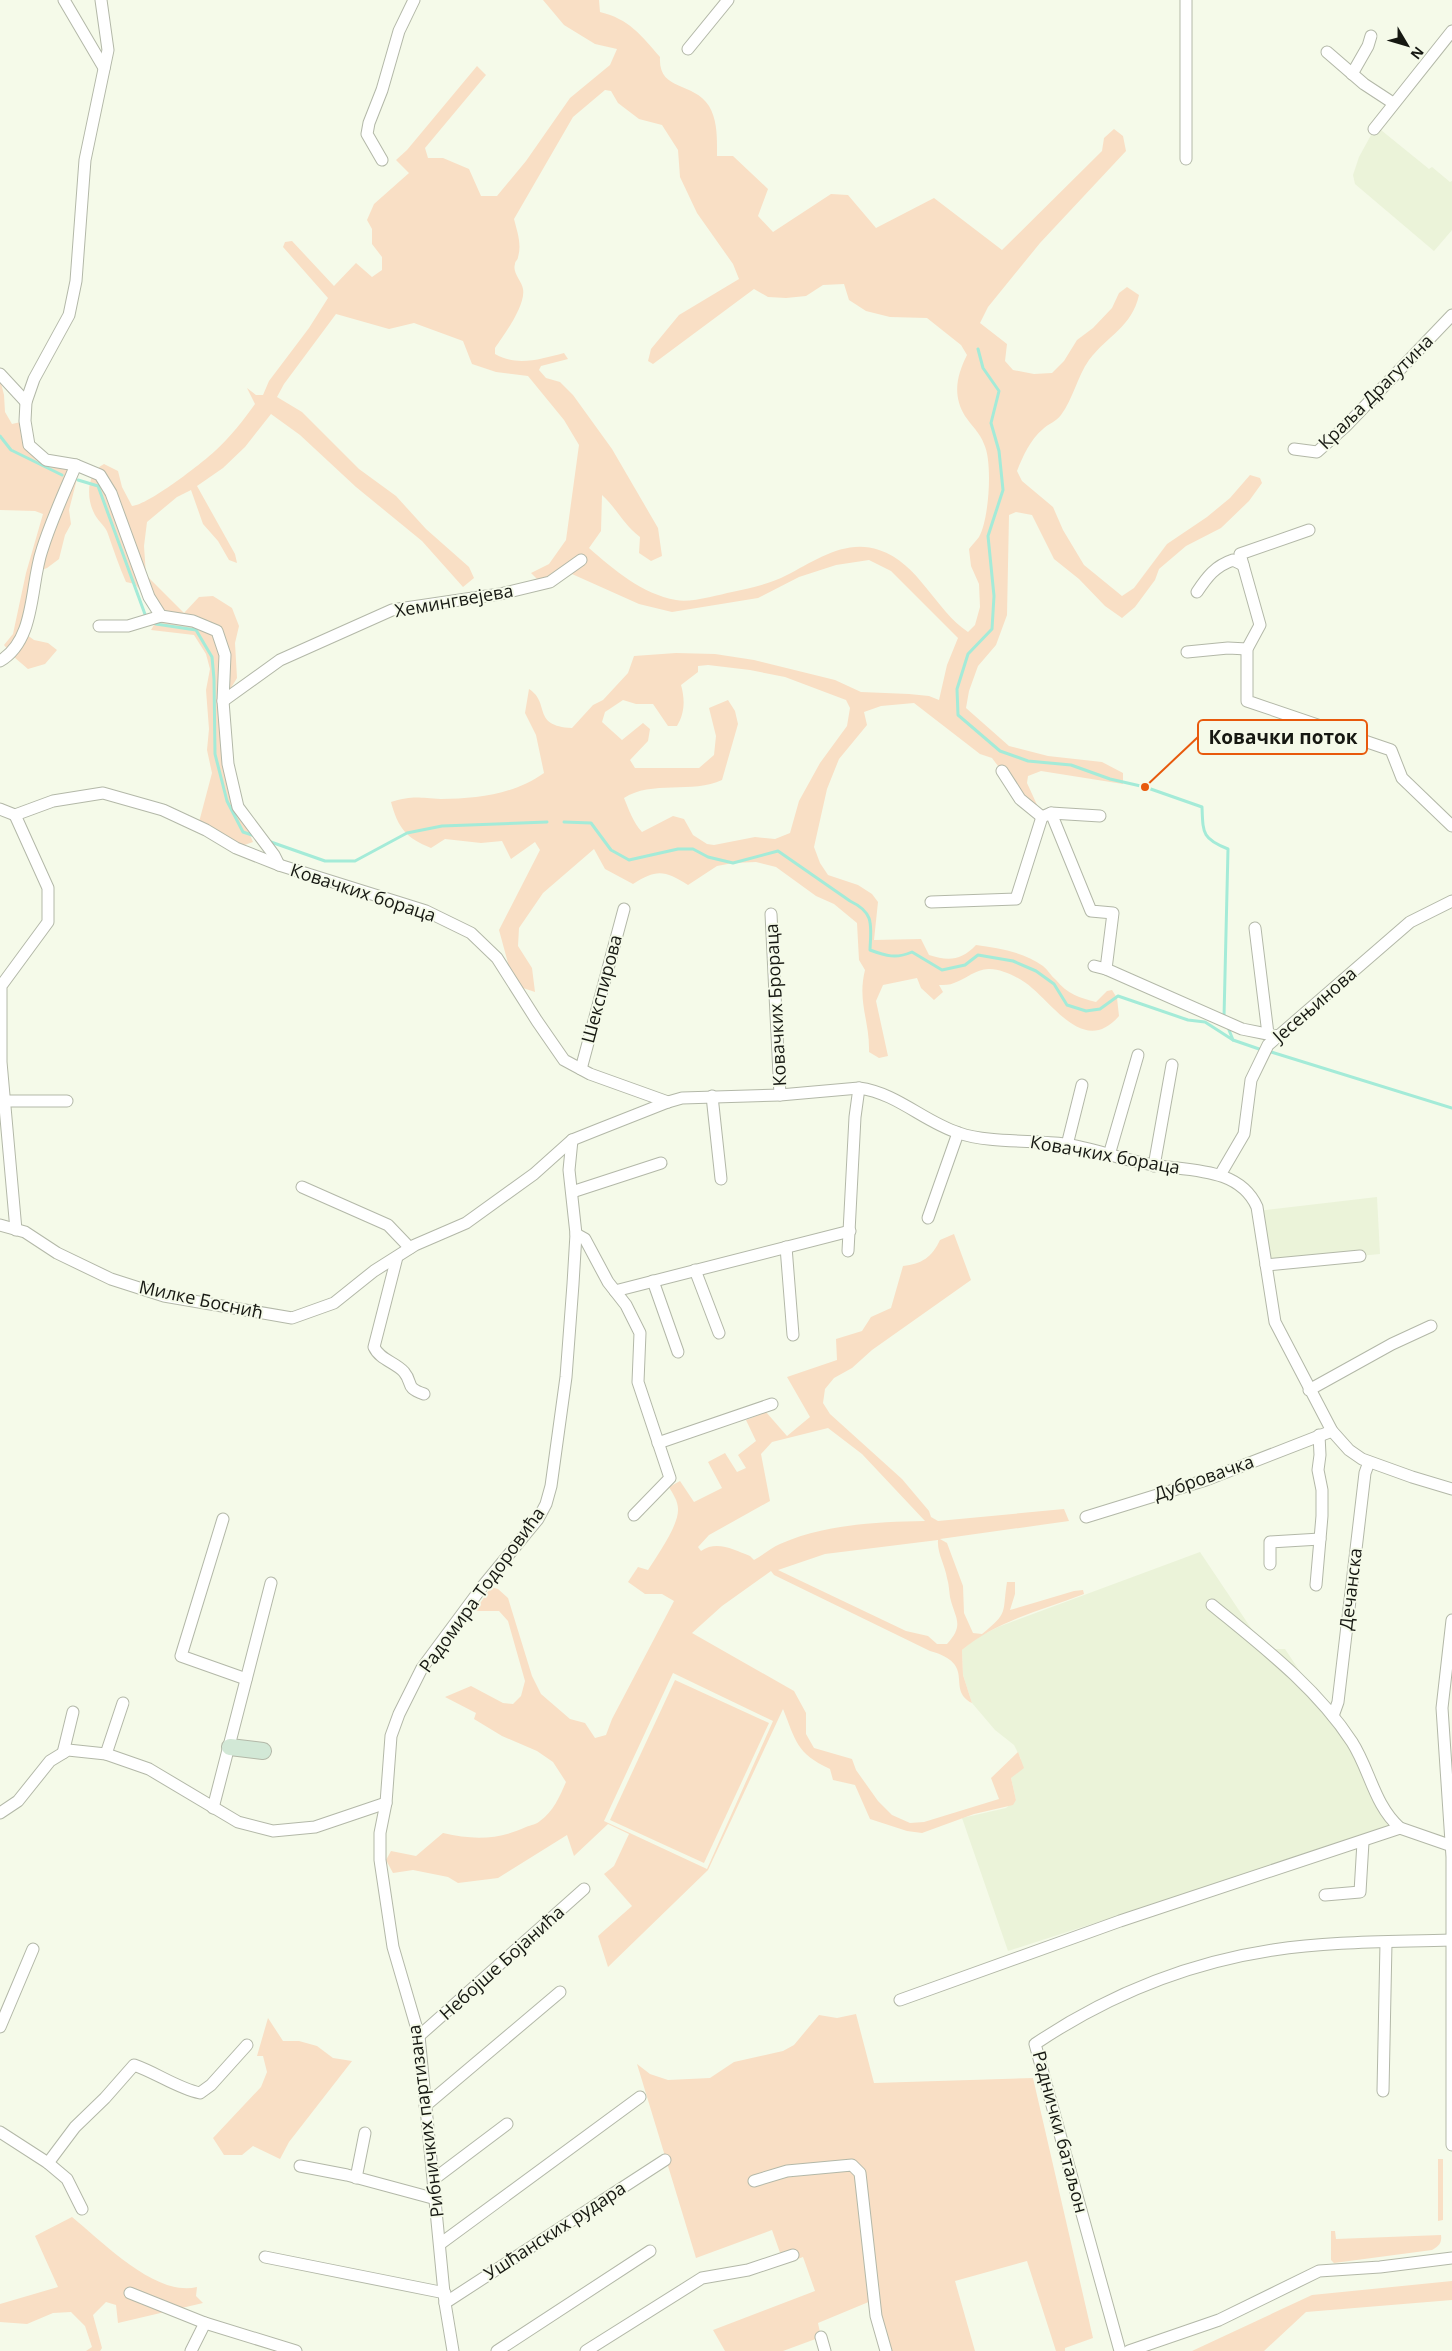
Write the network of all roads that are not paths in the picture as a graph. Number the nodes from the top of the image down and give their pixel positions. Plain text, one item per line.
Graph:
1 (64, 0) edge
2 (101, 0) edge
3 (414, 0) edge
4 (728, 0) edge
5 (1186, 0) edge
6 (1452, 31) edge
7 (1371, 36) dead end
8 (688, 49) dead end
9 (1327, 52) dead end
10 (104, 68) junction
11 (1352, 74) junction
12 (1393, 103) junction
13 (1374, 129) dead end
14 (1186, 159) dead end
15 (382, 160) dead end
16 (1452, 315) edge
17 (0, 374) edge
18 (26, 402) junction
19 (1294, 449) dead end
20 (76, 465) junction
21 (1309, 530) dead end
22 (581, 560) dead end
23 (1243, 565) junction
24 (1197, 592) dead end
25 (161, 616) junction
26 (99, 626) dead end
27 (1246, 649) junction
28 (1187, 652) dead end
29 (0, 661) edge
30 (223, 701) junction
31 (1002, 771) dead end
32 (0, 809) edge
33 (15, 815) junction
34 (1046, 815) junction
35 (1100, 816) dead end
36 (1452, 826) edge
37 (279, 865) junction
38 (1452, 901) edge
39 (931, 902) dead end
40 (624, 909) dead end
41 (771, 914) dead end
42 (1254, 928) dead end
43 (1094, 966) dead end
44 (1106, 969) junction
45 (1271, 1038) junction
46 (1138, 1055) dead end
47 (1172, 1065) dead end
48 (581, 1069) junction
49 (1082, 1085) dead end
50 (859, 1088) junction
51 (780, 1095) junction
52 (712, 1096) junction
53 (5, 1101) junction
54 (66, 1101) dead end
55 (668, 1102) junction
56 (958, 1133) junction
57 (572, 1140) junction
58 (1067, 1145) junction
59 (1109, 1156) junction
60 (661, 1163) dead end
61 (1154, 1166) junction
62 (1220, 1175) junction
63 (721, 1179) dead end
64 (302, 1187) dead end
65 (572, 1192) junction
66 (928, 1218) dead end
67 (0, 1225) edge
68 (16, 1230) junction
69 (850, 1231) junction
70 (576, 1234) junction
71 (786, 1247) junction
72 (410, 1248) junction
73 (848, 1252) dead end
74 (1360, 1256) dead end
75 (397, 1257) junction
76 (1266, 1265) junction
77 (695, 1270) junction
78 (653, 1281) junction
79 (615, 1291) junction
80 (1432, 1326) dead end
81 (718, 1333) dead end
82 (793, 1335) dead end
83 (678, 1352) dead end
84 (1310, 1390) junction
85 (424, 1394) dead end
86 (772, 1404) dead end
87 (1332, 1431) junction
88 (1319, 1435) junction
89 (658, 1443) junction
90 (1369, 1462) junction
91 (1452, 1489) edge
92 (634, 1515) dead end
93 (1086, 1517) dead end
94 (223, 1518) dead end
95 (1320, 1539) junction
96 (1270, 1564) dead end
97 (271, 1583) dead end
98 (1316, 1586) dead end
99 (1212, 1605) dead end
100 (1452, 1620) edge
101 (246, 1679) junction
102 (123, 1703) dead end
103 (73, 1712) dead end
104 (1332, 1716) junction
105 (230, 1747) junction
106 (263, 1751) dead end
107 (63, 1753) junction
108 (106, 1754) junction
109 (386, 1803) junction
110 (212, 1808) junction
111 (0, 1812) edge
112 (1400, 1828) junction
113 (380, 1833) joint
114 (1363, 1842) junction
115 (1452, 1846) edge
116 (584, 1889) dead end
117 (1325, 1895) dead end
118 (1452, 1940) edge
119 (1386, 1943) junction
120 (33, 1949) dead end
121 (560, 1992) dead end
122 (900, 2000) dead end
123 (0, 2027) edge
124 (419, 2036) junction
125 (247, 2045) dead end
126 (1383, 2090) dead end
127 (640, 2096) dead end
128 (425, 2106) junction
129 (507, 2124) dead end
130 (0, 2132) edge
131 (365, 2133) dead end
132 (1452, 2145) edge
133 (665, 2160) dead end
134 (48, 2163) junction
135 (300, 2166) dead end
136 (356, 2178) junction
137 (434, 2179) junction
138 (754, 2181) dead end
139 (436, 2199) junction
140 (82, 2210) dead end
141 (440, 2244) junction
142 (650, 2251) dead end
143 (793, 2255) dead end
144 (265, 2257) dead end
145 (1452, 2258) edge
146 (130, 2292) dead end
147 (445, 2298) junction
148 (206, 2322) junction
149 (821, 2337) dead end
150 (191, 2351) edge
151 (296, 2351) edge
152 (453, 2351) edge
153 (497, 2351) edge
154 (586, 2351) edge
155 (825, 2351) edge
156 (886, 2351) edge
157 (1120, 2351) edge
158 (1129, 2351) edge

1 - 10 street
2 - 10 street
3 - 15 street
4 - 8 street
5 - 14 street
6 - 12 street
7 - 11 street
9 - 11 street
10 - 18 street
11 - 12 street
12 - 13 street
16 - 19 street, Краља Драгутина
17 - 18 street
18 - 20 street
20 - 25 street
20 - 29 street
21 - 23 street
22 - 30 street, Хемингвејева
23 - 24 street
23 - 27 street
25 - 26 street
25 - 30 street
27 - 28 street
27 - 36 street
30 - 37 street
31 - 34 street
32 - 33 street
33 - 37 street, Ковачких бораца
33 - 53 street
34 - 35 street
34 - 39 street
34 - 44 street
37 - 48 street, Ковачких бораца
38 - 45 street, Јесењинова
40 - 48 street, Шекспирова
41 - 51 street, Ковачких Брораца
42 - 45 street, Јесењинова
43 - 44 street
44 - 45 street
45 - 62 street, Јесењинова
46 - 59 street
47 - 61 street
48 - 55 street, Ковачких бораца
49 - 58 street
50 - 51 street, Ковачких бораца
50 - 56 street, Ковачких бораца
50 - 69 street
51 - 52 street, Ковачких бораца
52 - 55 street, Ковачких бораца
52 - 63 street
53 - 54 street
53 - 68 street
55 - 57 street, Ковачких бораца
56 - 58 street, Ковачких бораца
56 - 66 street
57 - 65 street, Радомира Тодоровића
57 - 72 street, Милке Боснић
58 - 59 street, Ковачких бораца
59 - 61 street, Ковачких бораца
60 - 65 street
61 - 62 street, Ковачких бораца
62 - 76 street, Ковачких бораца
64 - 72 street
65 - 70 street, Радомира Тодоровића
67 - 68 street, Милке Боснић
68 - 75 street, Милке Боснић
69 - 71 street
69 - 73 street
70 - 79 street
70 - 109 street, Радомира Тодоровића
71 - 77 street
71 - 82 street
72 - 75 street, Милке Боснић
74 - 76 street
75 - 85 street
76 - 84 street, Ковачких бораца
77 - 78 street
77 - 81 street
78 - 79 street
78 - 83 street
79 - 89 street
80 - 84 street
84 - 87 street, Ковачких бораца
86 - 89 street
87 - 88 street, Дубровачка
87 - 90 street, Ковачких бораца
88 - 93 street, Дубровачка
88 - 95 street
89 - 92 street
90 - 91 street, Ковачких бораца
90 - 104 street, Дечанска
94 - 101 street
95 - 96 street
95 - 98 street
97 - 101 street
99 - 104 street
100 - 115 street
101 - 105 street
102 - 108 street
103 - 107 street
104 - 112 street
105 - 106 street
105 - 110 street
107 - 108 street
107 - 111 street
108 - 110 street
109 - 110 street
109 - 113 street, Радомира Тодоровића
112 - 114 street
112 - 115 street
113 - 124 street, Рибничких партизана
114 - 117 street
114 - 122 street
115 - 118 street
116 - 124 street, Небојше Бојанића
118 - 119 street, Раднички батаљон
118 - 132 street
119 - 126 street
119 - 157 street, Раднички батаљон
120 - 123 street
121 - 128 street
124 - 128 street, Рибничких партизана
125 - 134 street
127 - 141 street
128 - 137 street, Рибничких партизана
129 - 137 street
130 - 134 street
131 - 136 street
133 - 147 street, Ушћанских рудара
134 - 140 street
135 - 136 street
136 - 139 street
137 - 139 street, Рибничких партизана
138 - 156 street
139 - 141 street, Рибничких партизана
141 - 147 street, Рибничких партизана
142 - 153 street
143 - 154 street
144 - 147 street
145 - 158 street
146 - 148 street
147 - 152 street, Рибничких партизана
148 - 150 street
148 - 151 street
149 - 155 street

